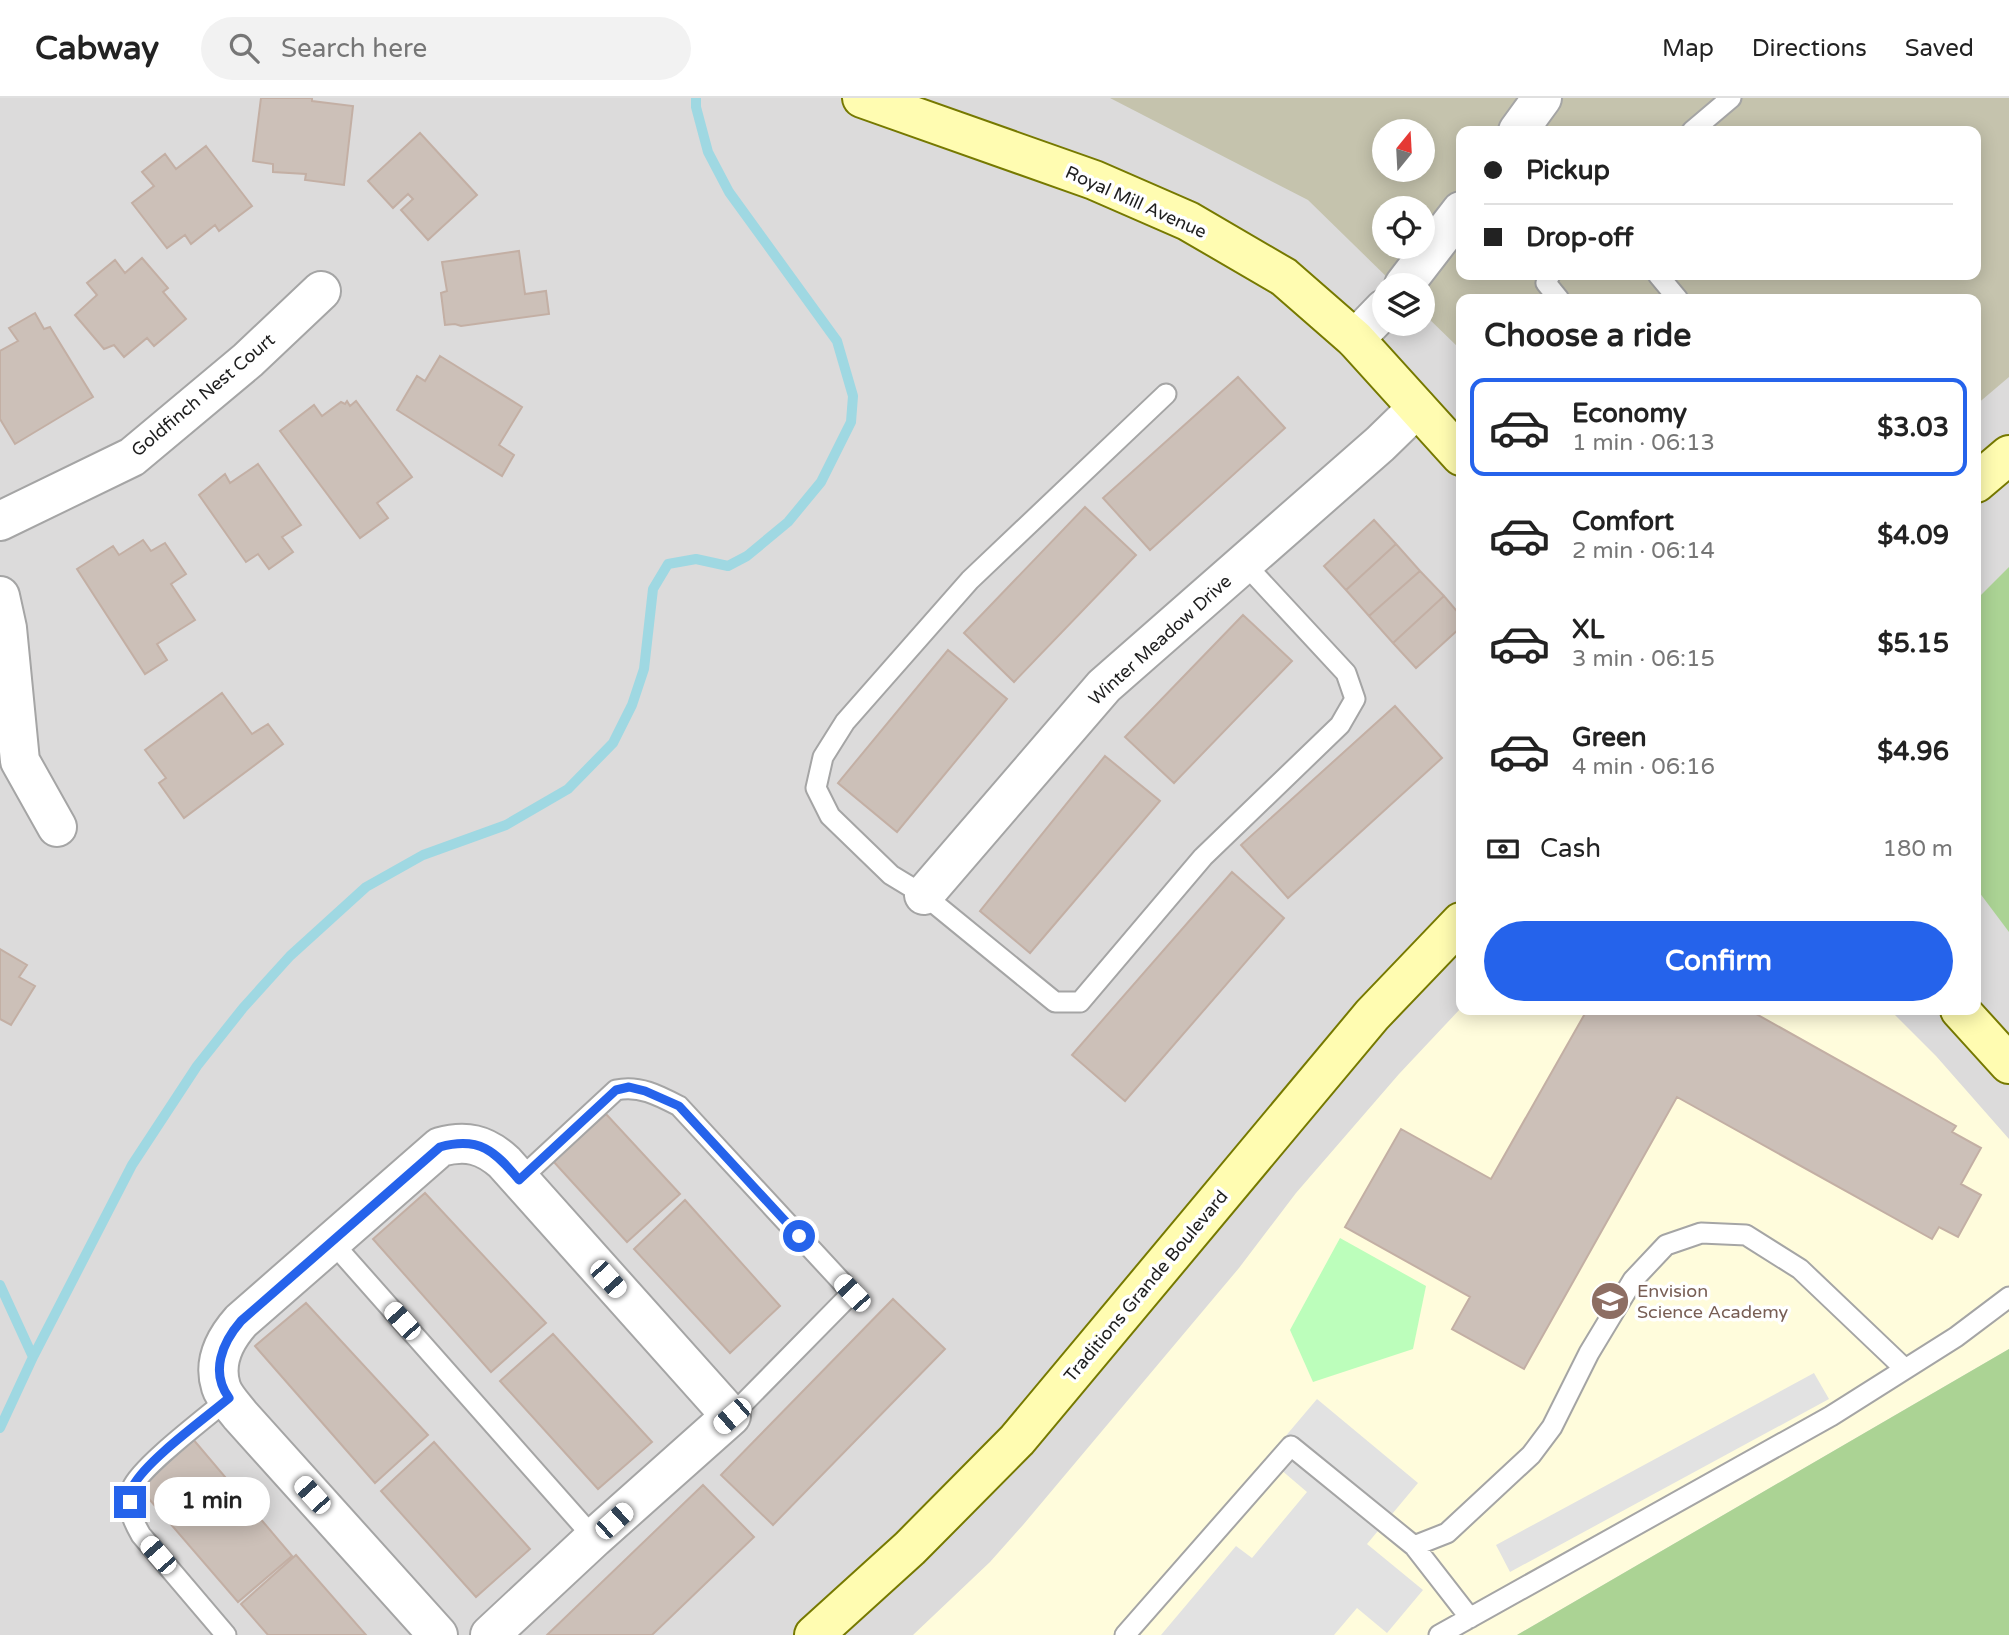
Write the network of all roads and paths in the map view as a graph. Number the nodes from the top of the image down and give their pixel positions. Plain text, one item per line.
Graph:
1 (862, 98) edge
2 (1542, 98) edge
3 (1731, 98) edge
4 (1522, 126) edge
5 (1698, 126) edge
6 (1456, 217) edge
7 (1413, 273) edge
8 (1662, 280) edge
9 (321, 291) dead end
10 (1674, 294) edge
11 (1372, 321) edge
12 (1355, 339) junction
13 (1166, 394) dead end
14 (1417, 408) junction
15 (1456, 451) edge
16 (2009, 455) edge
17 (1981, 479) edge
18 (0, 521) edge
19 (1244, 563) junction
20 (0, 596) edge
21 (57, 827) dead end
22 (925, 895) junction
23 (1456, 927) edge
24 (1965, 1015) edge
25 (2009, 1064) edge
26 (519, 1180) junction
27 (332, 1242) junction
28 (2009, 1297) edge
29 (1904, 1368) junction
30 (229, 1398) junction
31 (732, 1416) junction
32 (594, 1538) junction
33 (1414, 1546) junction
34 (1470, 1618) junction
35 (226, 1635) edge
36 (438, 1635) edge
37 (490, 1635) edge
38 (814, 1635) edge
39 (1125, 1635) edge
40 (1439, 1635) edge

1 - 12 main road, Royal Mill Avenue
2 - 4 street
3 - 5 lane
6 - 7 street
8 - 10 lane
9 - 18 street, Goldfinch Nest Court
11 - 12 street
12 - 14 main road, Royal Mill Avenue
13 - 22 lane
14 - 15 main road, Royal Mill Avenue
14 - 19 street, Winter Meadow Drive
16 - 17 main road
19 - 22 street, Winter Meadow Drive
19 - 22 lane
20 - 21 street
23 - 38 main road, Traditions Grande Boulevard
24 - 25 main road
26 - 27 street
26 - 31 street
26 - 31 lane
27 - 30 street
27 - 32 lane
28 - 29 lane
29 - 33 lane
29 - 34 lane
30 - 35 lane
30 - 36 street
31 - 32 street
32 - 37 street
33 - 34 lane
33 - 39 lane
34 - 40 lane

